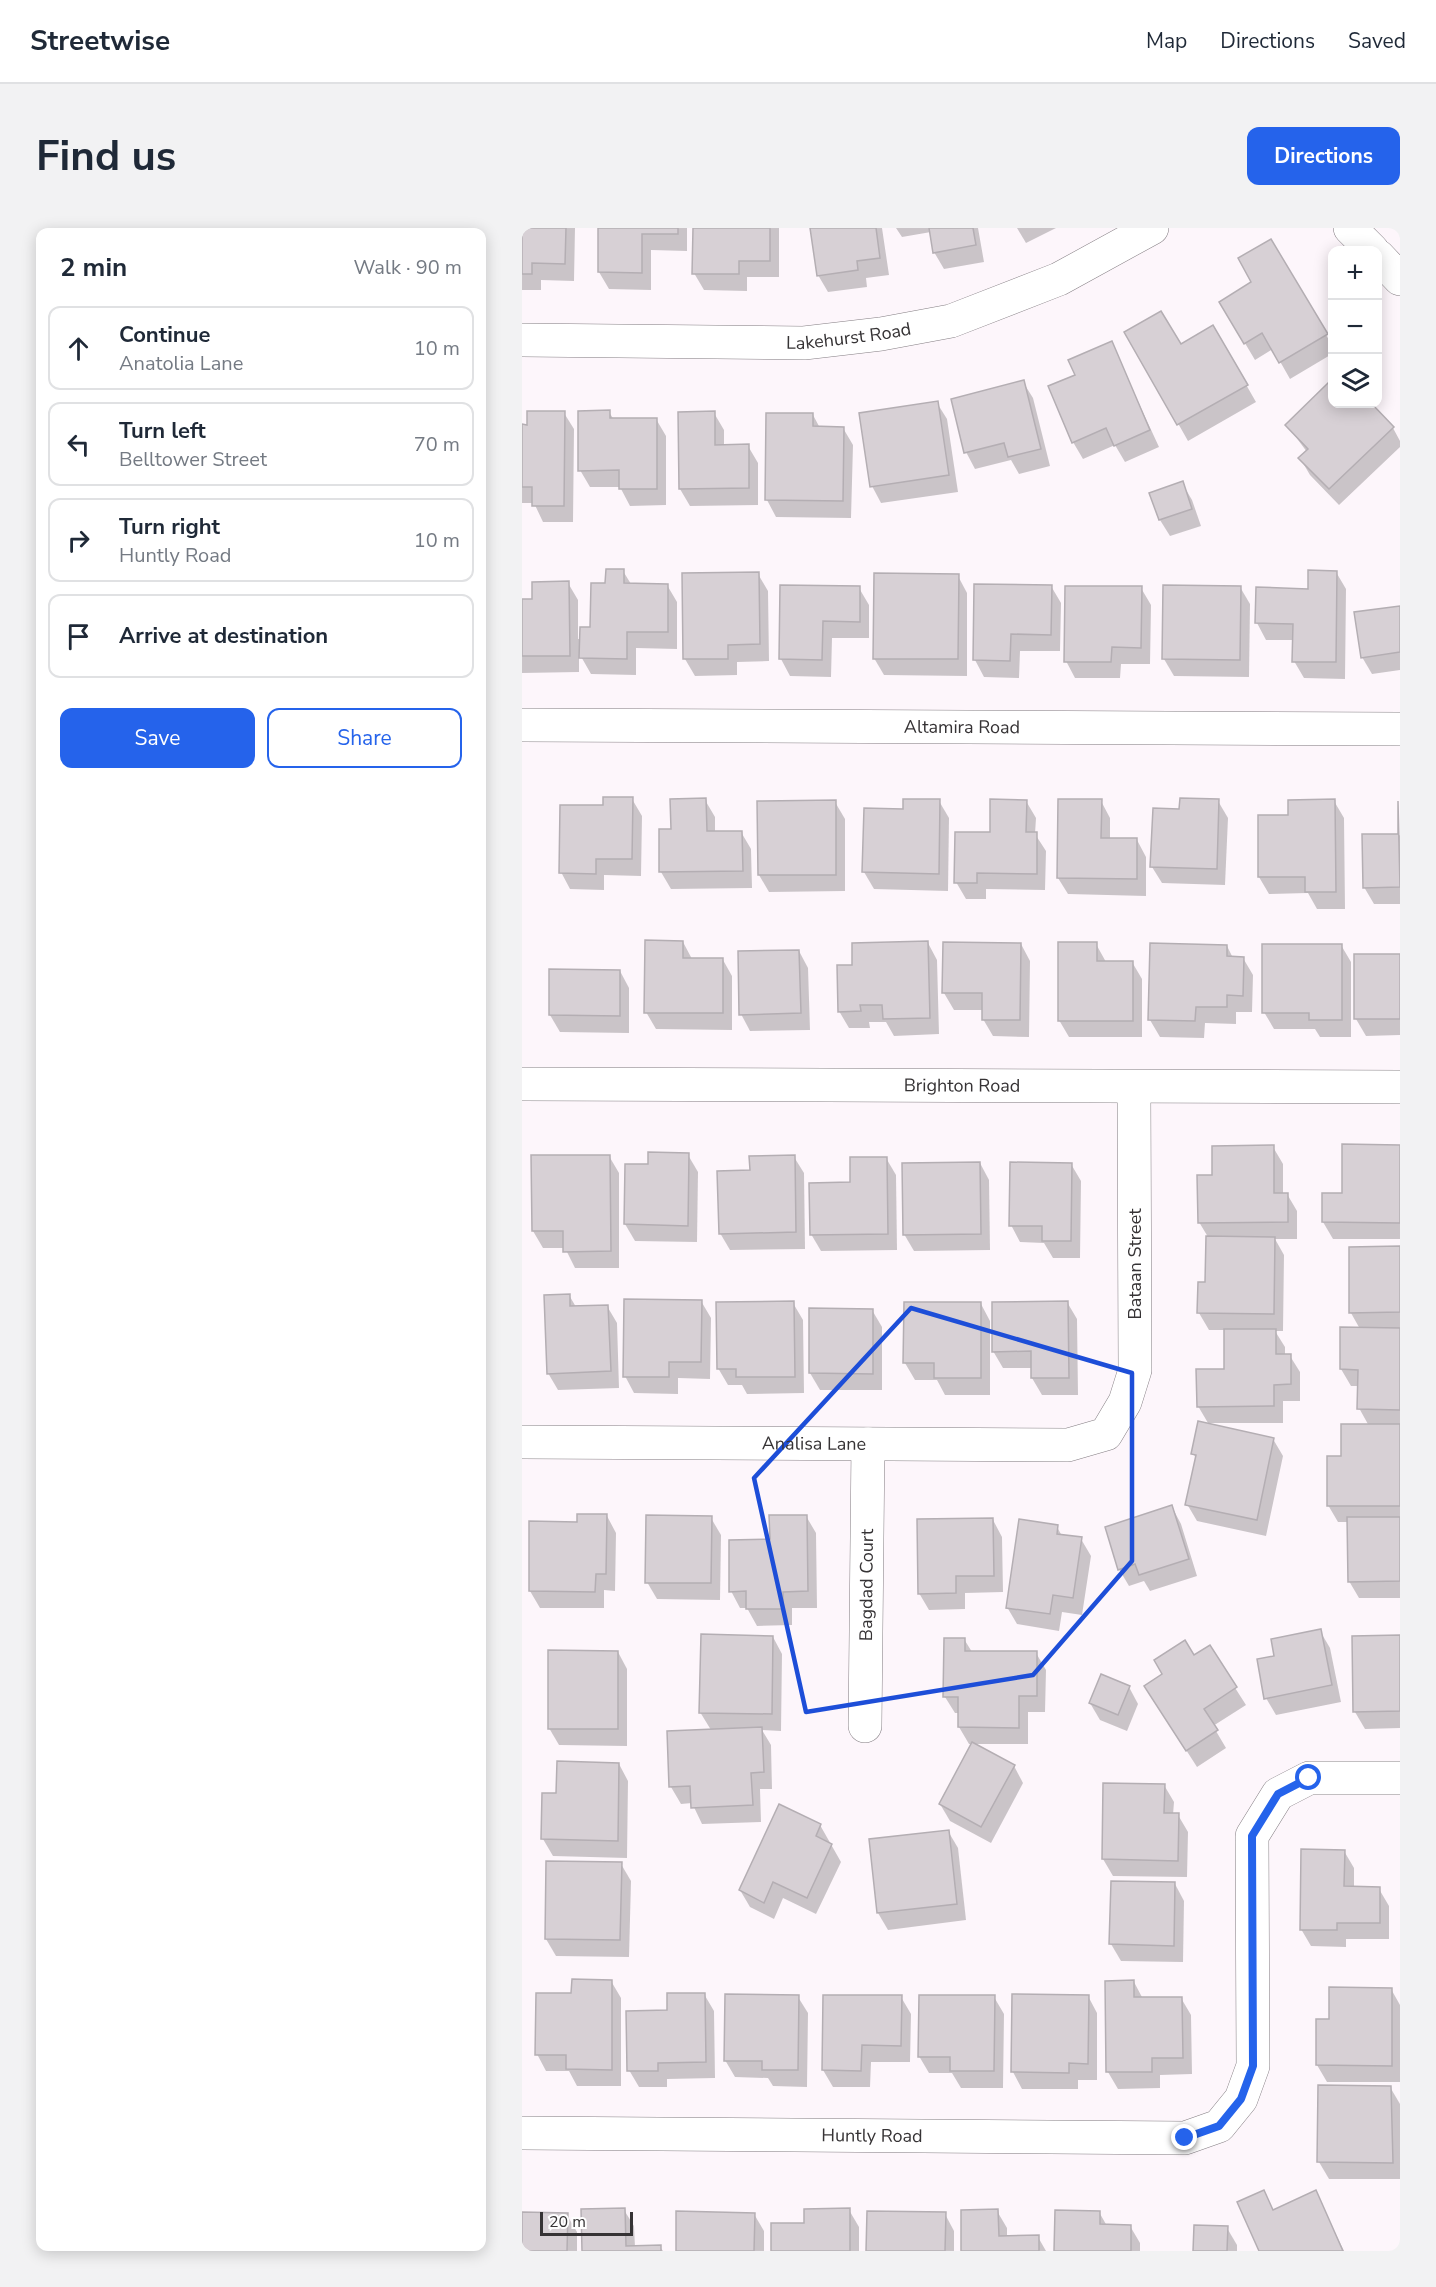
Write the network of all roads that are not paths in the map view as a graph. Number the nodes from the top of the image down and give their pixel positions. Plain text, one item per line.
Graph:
1 (1152, 228) edge
2 (1350, 228) edge
3 (1368, 246) edge
4 (1382, 261) edge
5 (1400, 279) edge
6 (522, 340) edge
7 (522, 725) edge
8 (1400, 729) edge
9 (522, 1084) edge
10 (1400, 1087) edge
11 (1134, 1088) junction
12 (1106, 1434) joint
13 (522, 1442) edge
14 (868, 1444) junction
15 (866, 1726) dead end
16 (1400, 1778) edge
17 (522, 2133) edge

1 - 6 street, Lakehurst Road
2 - 3 street
4 - 5 street
7 - 8 street, Altamira Road
9 - 11 street, Brighton Road
10 - 11 street, Brighton Road
11 - 12 street, Bataan Street
12 - 14 street, Analisa Lane
13 - 14 street, Analisa Lane
14 - 15 street, Bagdad Court
16 - 17 street, Huntly Road

